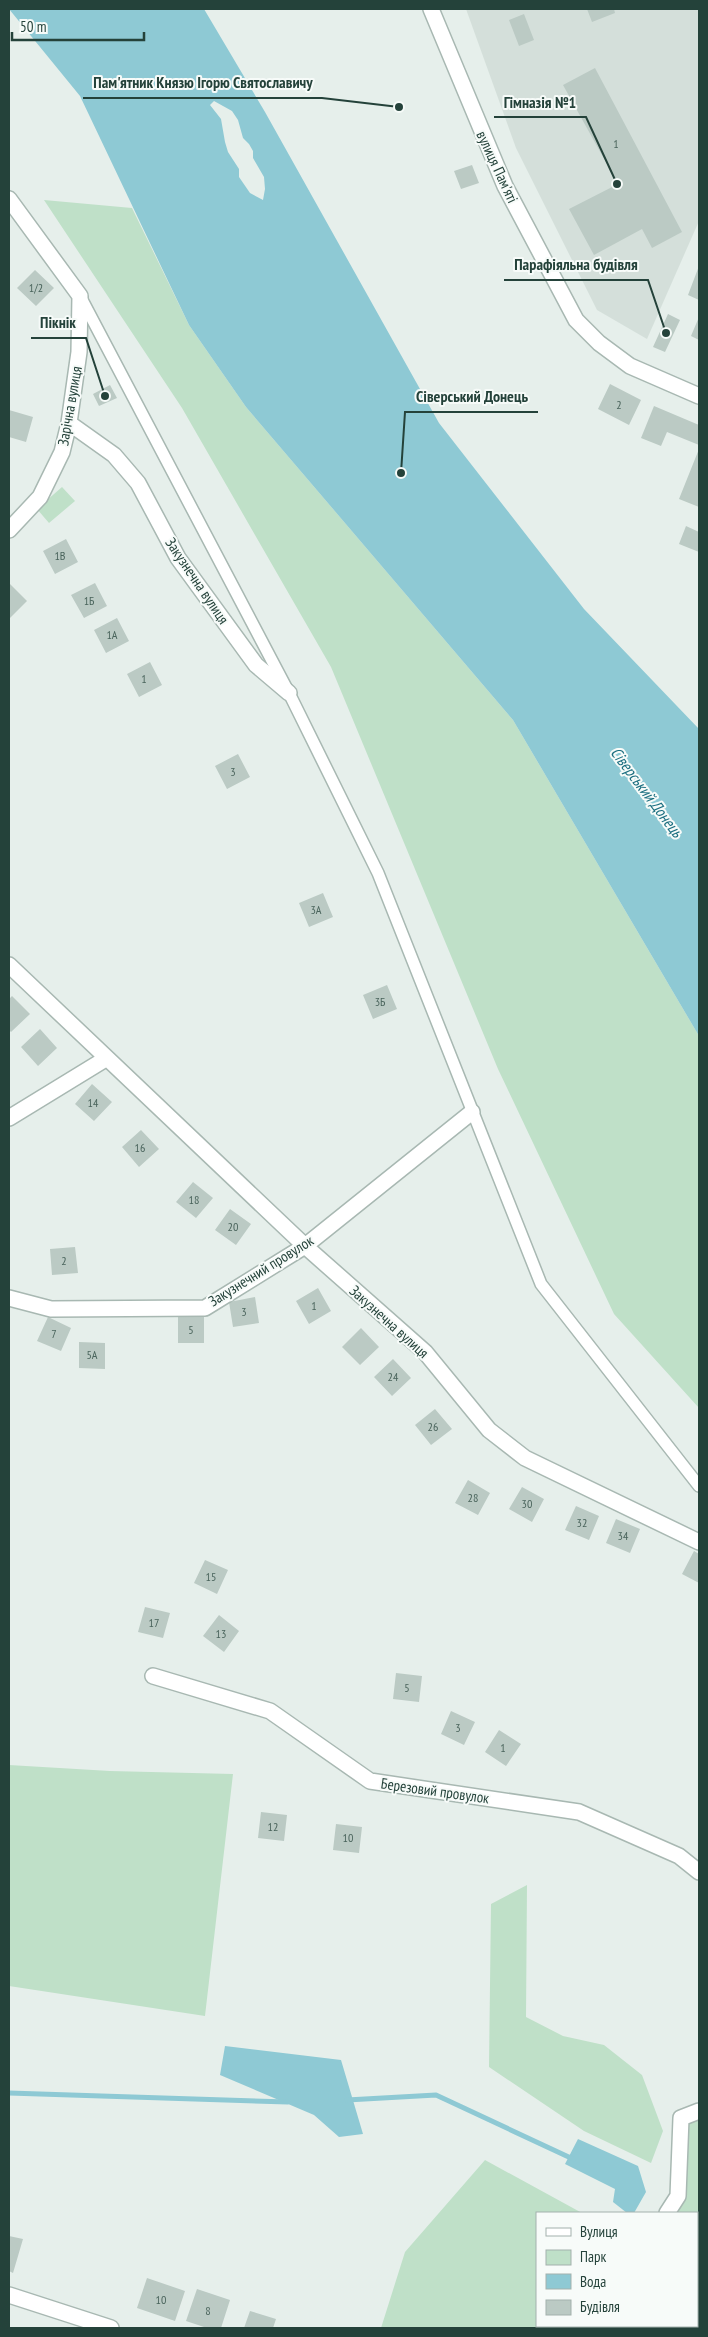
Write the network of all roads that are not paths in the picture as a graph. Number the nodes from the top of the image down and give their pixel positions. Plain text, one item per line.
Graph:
1 (431, 9) edge
2 (9, 199) edge
3 (80, 296) junction
4 (699, 396) edge
5 (69, 423) junction
6 (9, 530) edge
7 (289, 694) junction
8 (9, 965) edge
9 (107, 1058) junction
10 (472, 1112) junction
11 (9, 1118) edge
12 (304, 1246) junction
13 (9, 1298) edge
14 (699, 1486) edge
15 (699, 1542) edge
16 (153, 1676) dead end
17 (699, 1872) edge
18 (699, 2111) edge
19 (668, 2212) edge
20 (9, 2295) edge
21 (111, 2328) edge

1 - 4 street, вулиця Пам'яті
2 - 3 street
3 - 5 street, Зарічна вулиця
3 - 7 lane
5 - 6 street, Зарічна вулиця
5 - 7 street, Закузнечна вулиця
7 - 10 lane
8 - 9 street, Закузнечна вулиця
9 - 11 street
9 - 12 street, Закузнечна вулиця
10 - 12 street, Закузнечний провулок
10 - 14 lane
12 - 13 street, Закузнечний провулок
12 - 15 street, Закузнечна вулиця
16 - 17 street, Березовий провулок
18 - 19 street
20 - 21 street

